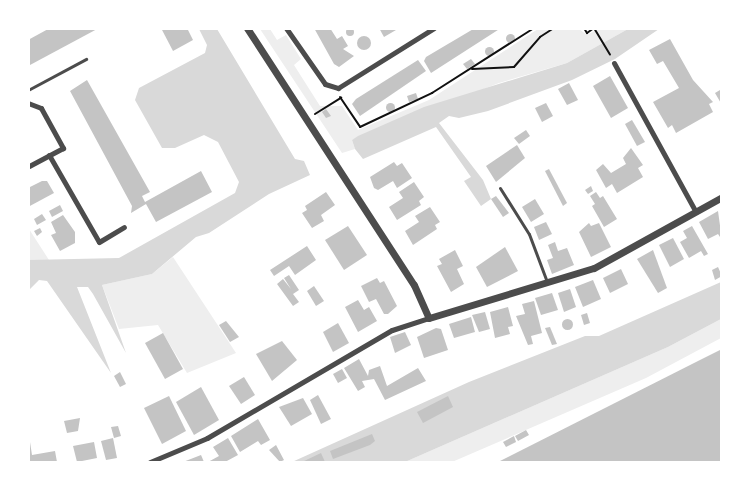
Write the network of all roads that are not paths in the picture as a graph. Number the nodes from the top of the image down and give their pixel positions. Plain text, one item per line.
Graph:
1 (247, 28) edge
2 (286, 28) edge
3 (420, 28) edge
4 (434, 28) edge
5 (424, 35) junction
6 (86, 59) dead end
7 (614, 63) road end
8 (28, 90) edge
9 (28, 103) edge
10 (49, 155) junction
11 (28, 166) edge
12 (500, 188) dead end
13 (722, 197) edge
14 (696, 212) junction
15 (124, 227) dead end
16 (547, 284) junction
17 (429, 318) junction
18 (150, 462) edge

1 - 17 street
2 - 5 street
3 - 5 street
4 - 5 street
6 - 8 lane
7 - 14 street
9 - 10 street
10 - 11 street
10 - 15 street
12 - 16 lane
13 - 14 street
14 - 16 street
16 - 17 street
17 - 18 street

